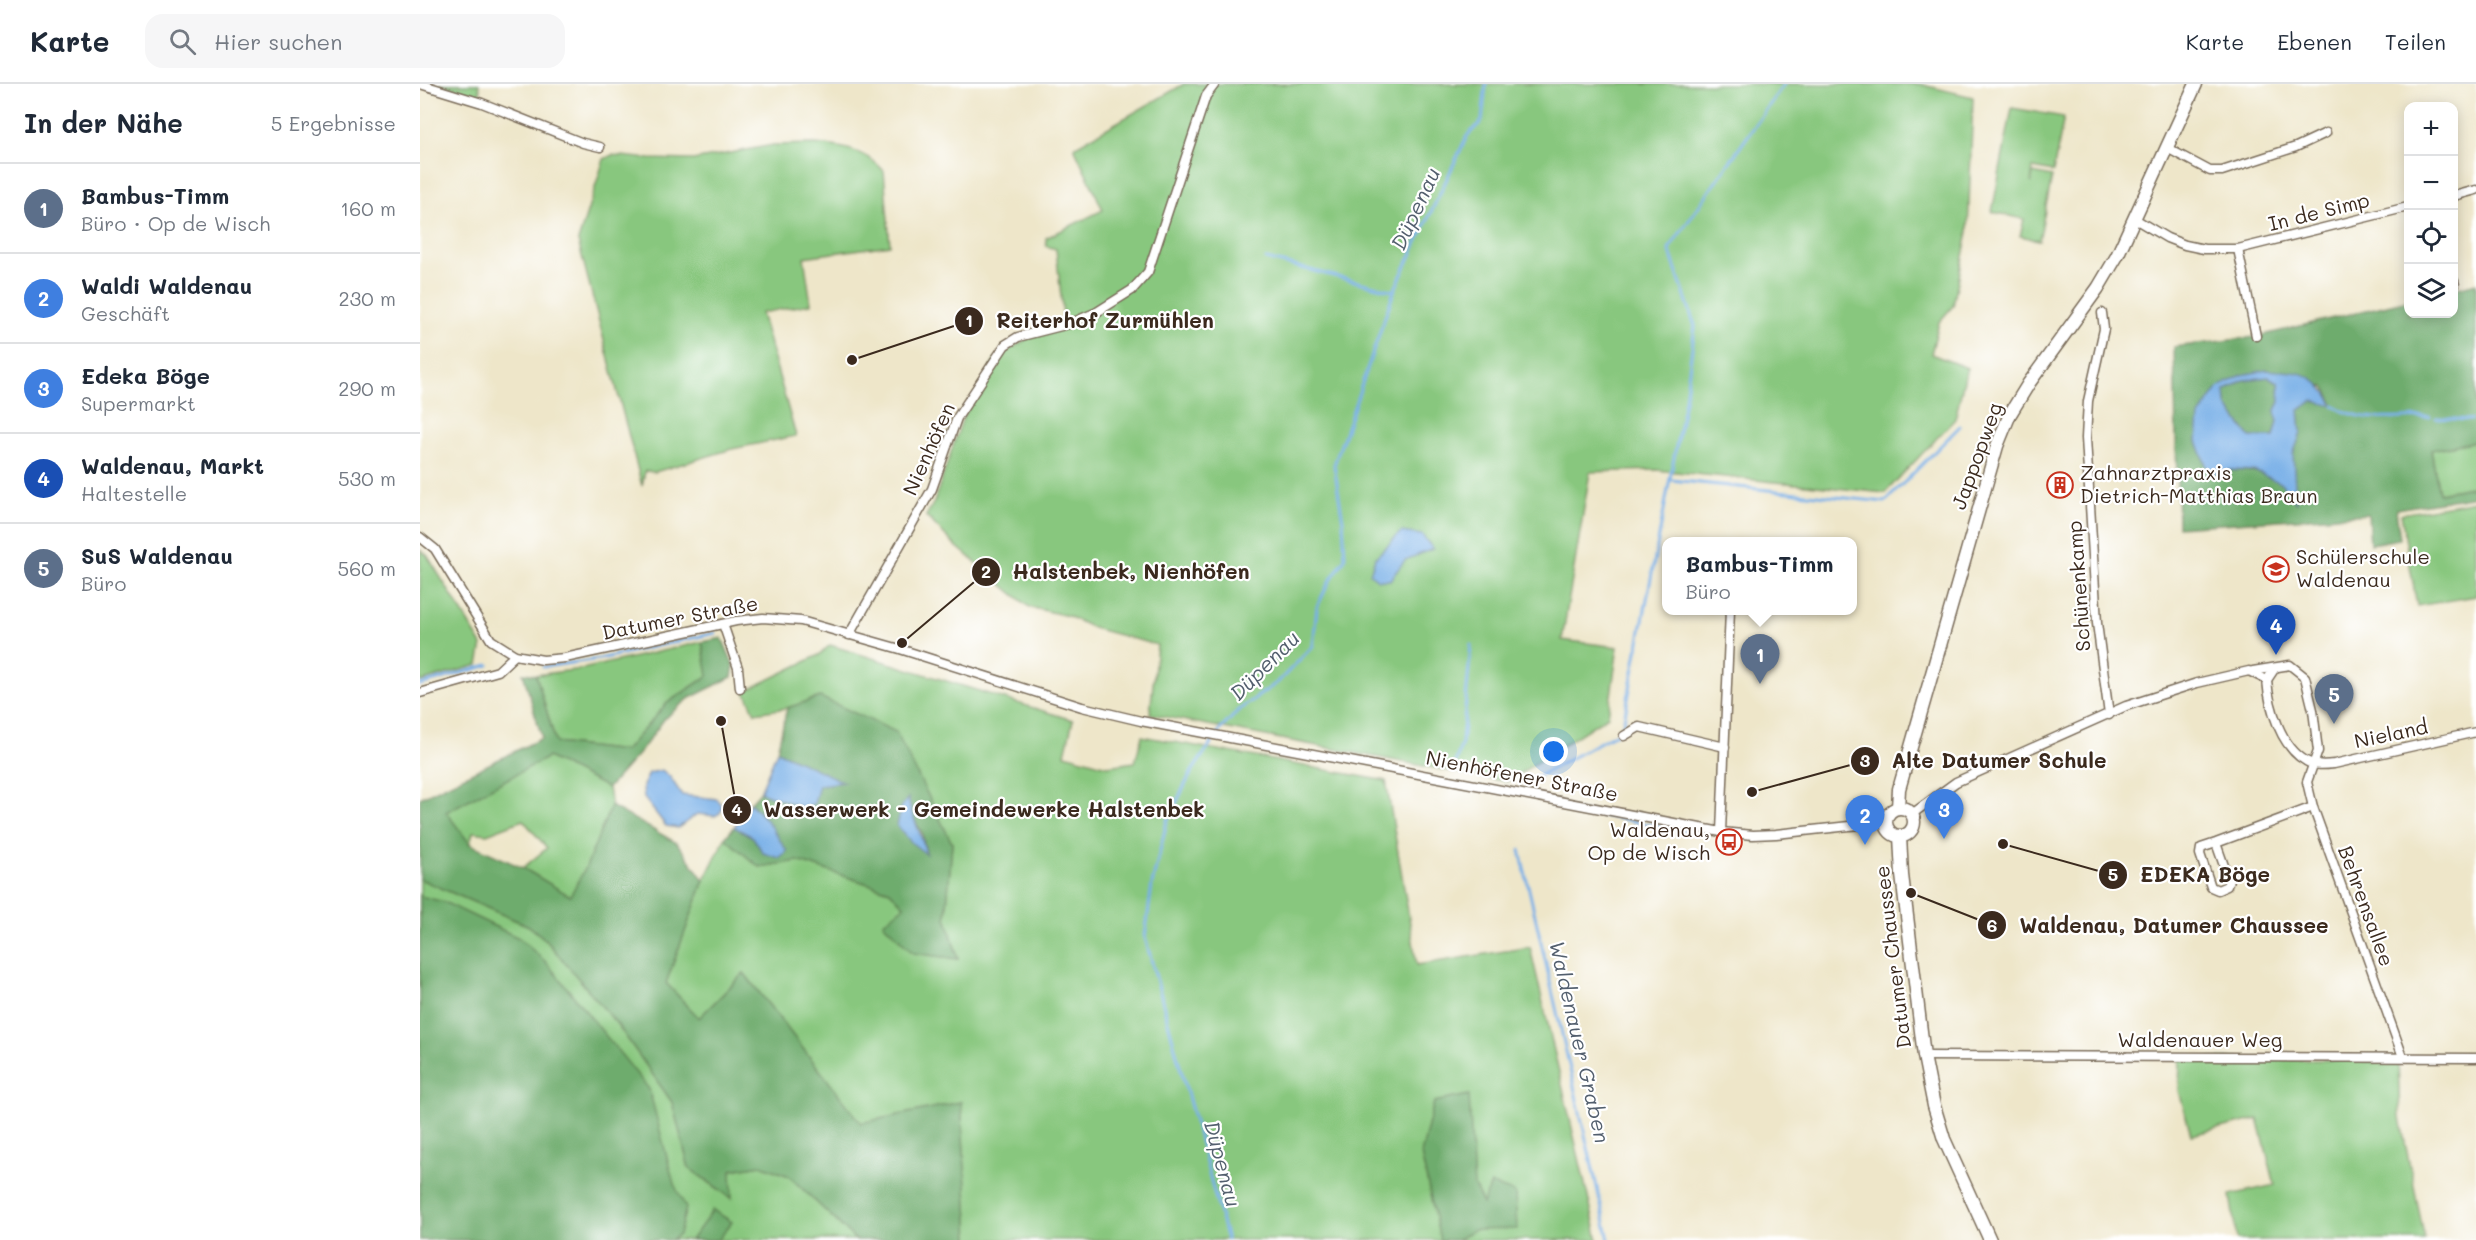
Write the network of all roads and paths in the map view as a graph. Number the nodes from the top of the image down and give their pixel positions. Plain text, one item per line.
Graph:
1 (420, 84) edge
2 (1215, 84) edge
3 (2196, 84) edge
4 (2326, 133) dead end
5 (600, 147) dead end
6 (2167, 148) junction
7 (2476, 190) edge
8 (2458, 195) edge
9 (2404, 208) edge
10 (2135, 219) junction
11 (2238, 249) junction
12 (2102, 313) dead end
13 (2256, 336) dead end
14 (420, 537) edge
15 (1730, 615) edge
16 (723, 624) junction
17 (849, 635) junction
18 (515, 656) junction
19 (2275, 668) junction
20 (2253, 671) junction
21 (2267, 680) junction
22 (741, 688) dead end
23 (420, 693) edge
24 (2109, 715) junction
25 (2476, 732) edge
26 (1208, 734) joint
27 (1624, 736) dead end
28 (1725, 747) junction
29 (2313, 764) junction
30 (2313, 807) junction
31 (1898, 808) junction
32 (1911, 813) junction
33 (1886, 822) junction
34 (1721, 832) junction
35 (1900, 836) junction
36 (2216, 843) junction
37 (1924, 1056) junction
38 (2403, 1057) junction
39 (2476, 1058) edge
40 (1990, 1240) edge

1 - 5 street
2 - 17 street, Nienhöfen
3 - 6 street, Jappopweg
4 - 6 street
6 - 10 street, Jappopweg
7 - 8 street
9 - 11 street, In de Simp
10 - 11 street, In de Simp
10 - 31 street, Jappopweg
11 - 13 street
12 - 24 street, Schünenkamp
14 - 18 street, Datumer Straße
15 - 28 street
16 - 17 street, Datumer Straße
16 - 18 street, Datumer Straße
16 - 22 street
17 - 26 street, Datumer Straße
18 - 23 street
19 - 20 street, Behrensallee
19 - 21 street
19 - 29 street, Behrensallee
20 - 21 street
20 - 24 street
21 - 29 street
24 - 32 street
25 - 29 street, Nieland
26 - 34 street, Nienhöfener Straße
27 - 28 street
28 - 34 street
29 - 30 street, Behrensallee
30 - 36 street
30 - 38 street, Behrensallee
31 - 32 street
31 - 33 street
32 - 35 street
33 - 34 street, Nienhöfener Straße
33 - 35 street
35 - 37 street, Datumer Chaussee
36 - 36 street
37 - 38 street, Waldenauer Weg
37 - 40 street, Datumer Chaussee
38 - 39 street, Waldenauer Weg

